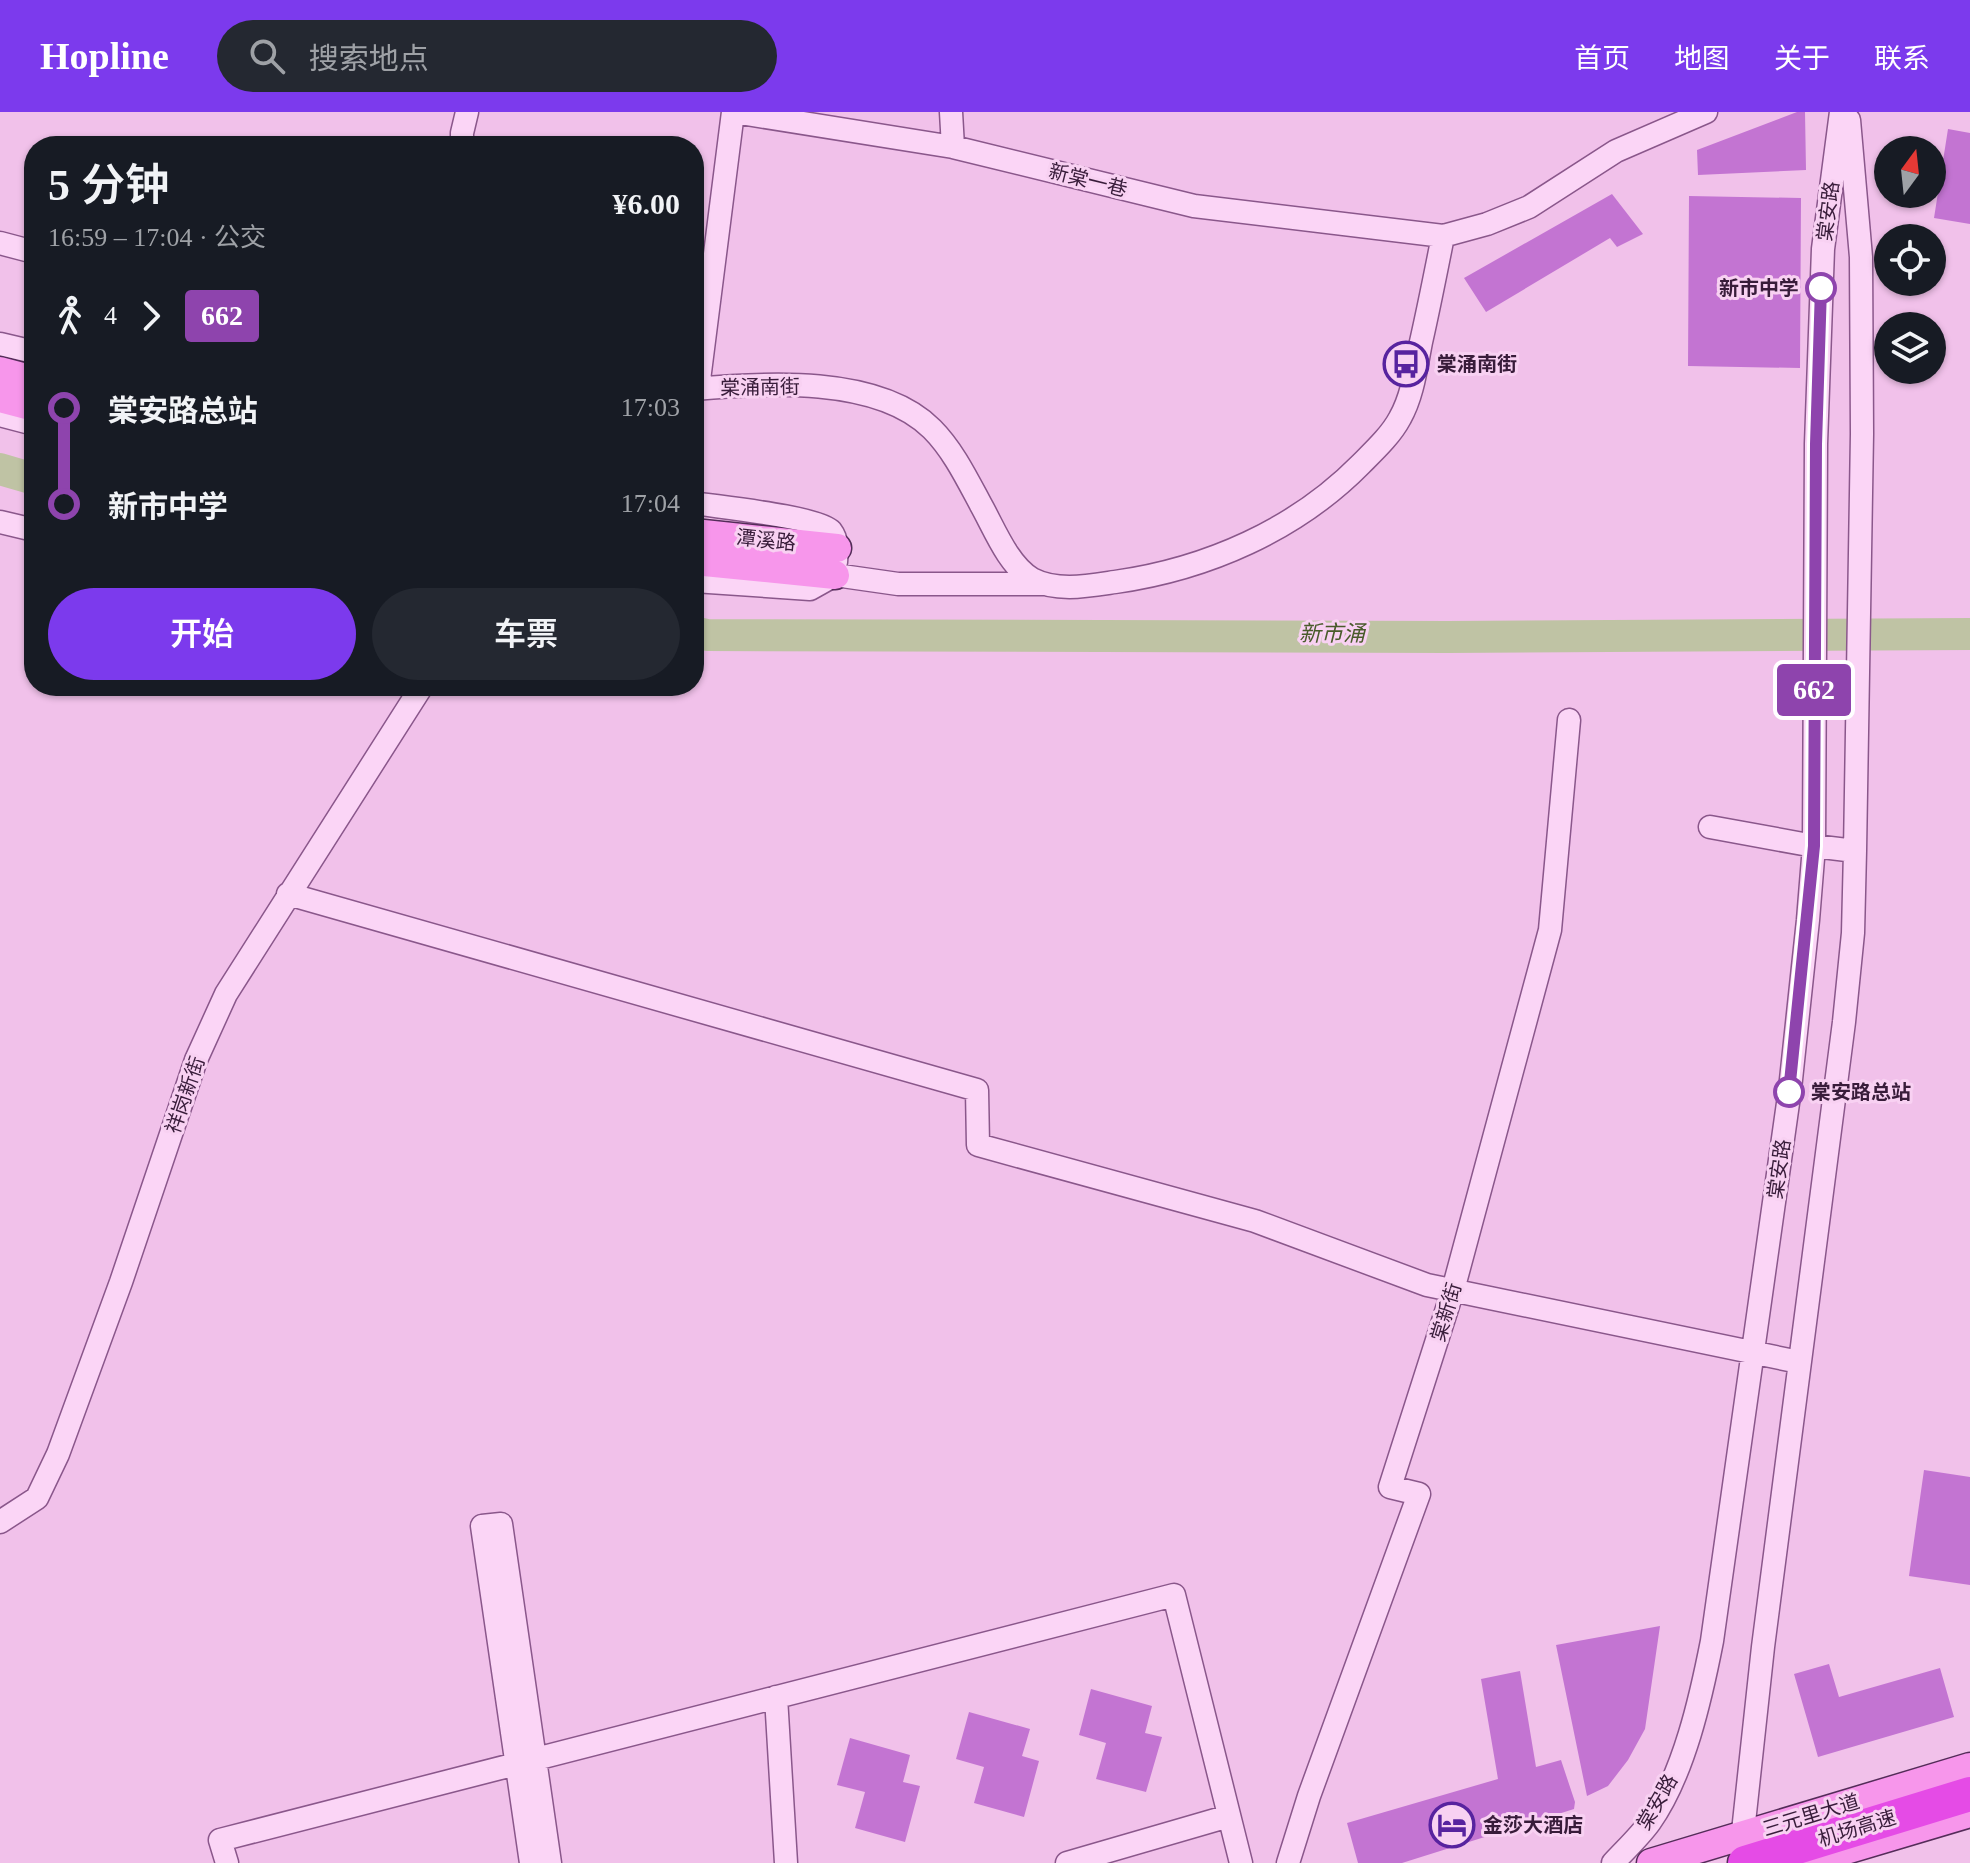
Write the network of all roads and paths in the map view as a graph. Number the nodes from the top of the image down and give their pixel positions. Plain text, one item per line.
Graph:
1 (467, 112) edge
2 (733, 112) edge
3 (951, 112) edge
4 (1706, 112) edge
5 (1841, 112) edge
6 (1848, 112) edge
7 (462, 136) edge
8 (953, 147) junction
9 (1443, 236) junction
10 (0, 243) edge
11 (24, 249) edge
12 (704, 314) edge
13 (0, 344) edge
14 (24, 350) edge
15 (0, 371) edge
16 (24, 377) edge
17 (704, 389) edge
18 (0, 398) edge
19 (24, 404) edge
20 (0, 415) edge
21 (24, 421) edge
22 (704, 505) edge
23 (0, 522) edge
24 (24, 528) edge
25 (704, 536) edge
26 (778, 555) junction
27 (704, 560) edge
28 (836, 562) junction
29 (704, 582) edge
30 (1045, 584) junction
31 (416, 696) edge
32 (1569, 720) dead end
33 (1710, 827) dead end
34 (1814, 846) junction
35 (1855, 851) junction
36 (288, 894) junction
37 (1453, 1290) junction
38 (1753, 1354) junction
39 (1799, 1362) junction
40 (0, 1522) edge
41 (776, 1697) junction
42 (526, 1761) junction
43 (1970, 1767) edge
44 (1970, 1794) edge
45 (1970, 1813) edge
46 (1229, 1816) junction
47 (1742, 1854) edge
48 (227, 1863) edge
49 (531, 1863) edge
50 (550, 1863) edge
51 (786, 1863) edge
52 (1067, 1863) edge
53 (1241, 1863) edge
54 (1288, 1863) edge
55 (1613, 1863) edge
56 (1651, 1863) edge
57 (1802, 1863) edge

1 - 7 street
2 - 8 street, 新棠一巷
2 - 12 street
3 - 8 street
4 - 9 street
5 - 34 street, 棠安路
6 - 35 street, 棠安路
8 - 9 street, 新棠一巷
9 - 30 street
10 - 11 street
13 - 14 street
15 - 16 main road
17 - 30 street, 棠涌南街
18 - 19 main road
20 - 21 street
22 - 28 street
23 - 24 street
25 - 26 main road, 潭溪路
26 - 27 main road, 潭溪路
26 - 28 main road, 潭溪路
28 - 29 street
28 - 30 street
31 - 36 street, 祥岗新街
32 - 37 street, 棠新街
33 - 34 street
34 - 35 street
34 - 38 street, 棠安路
35 - 39 street, 棠安路
36 - 37 street
36 - 40 street, 祥岗新街
37 - 38 street
37 - 54 street, 棠新街
38 - 39 street
38 - 55 street, 棠安路
39 - 47 street, 棠安路
41 - 42 street
41 - 46 street
41 - 51 street
42 - 42 street
42 - 48 street
42 - 49 street
42 - 50 street
43 - 47 main road, 三元里大道
44 - 47 highway, 机场高速
45 - 57 main road
46 - 52 street
46 - 53 street
47 - 56 main road, 三元里大道

